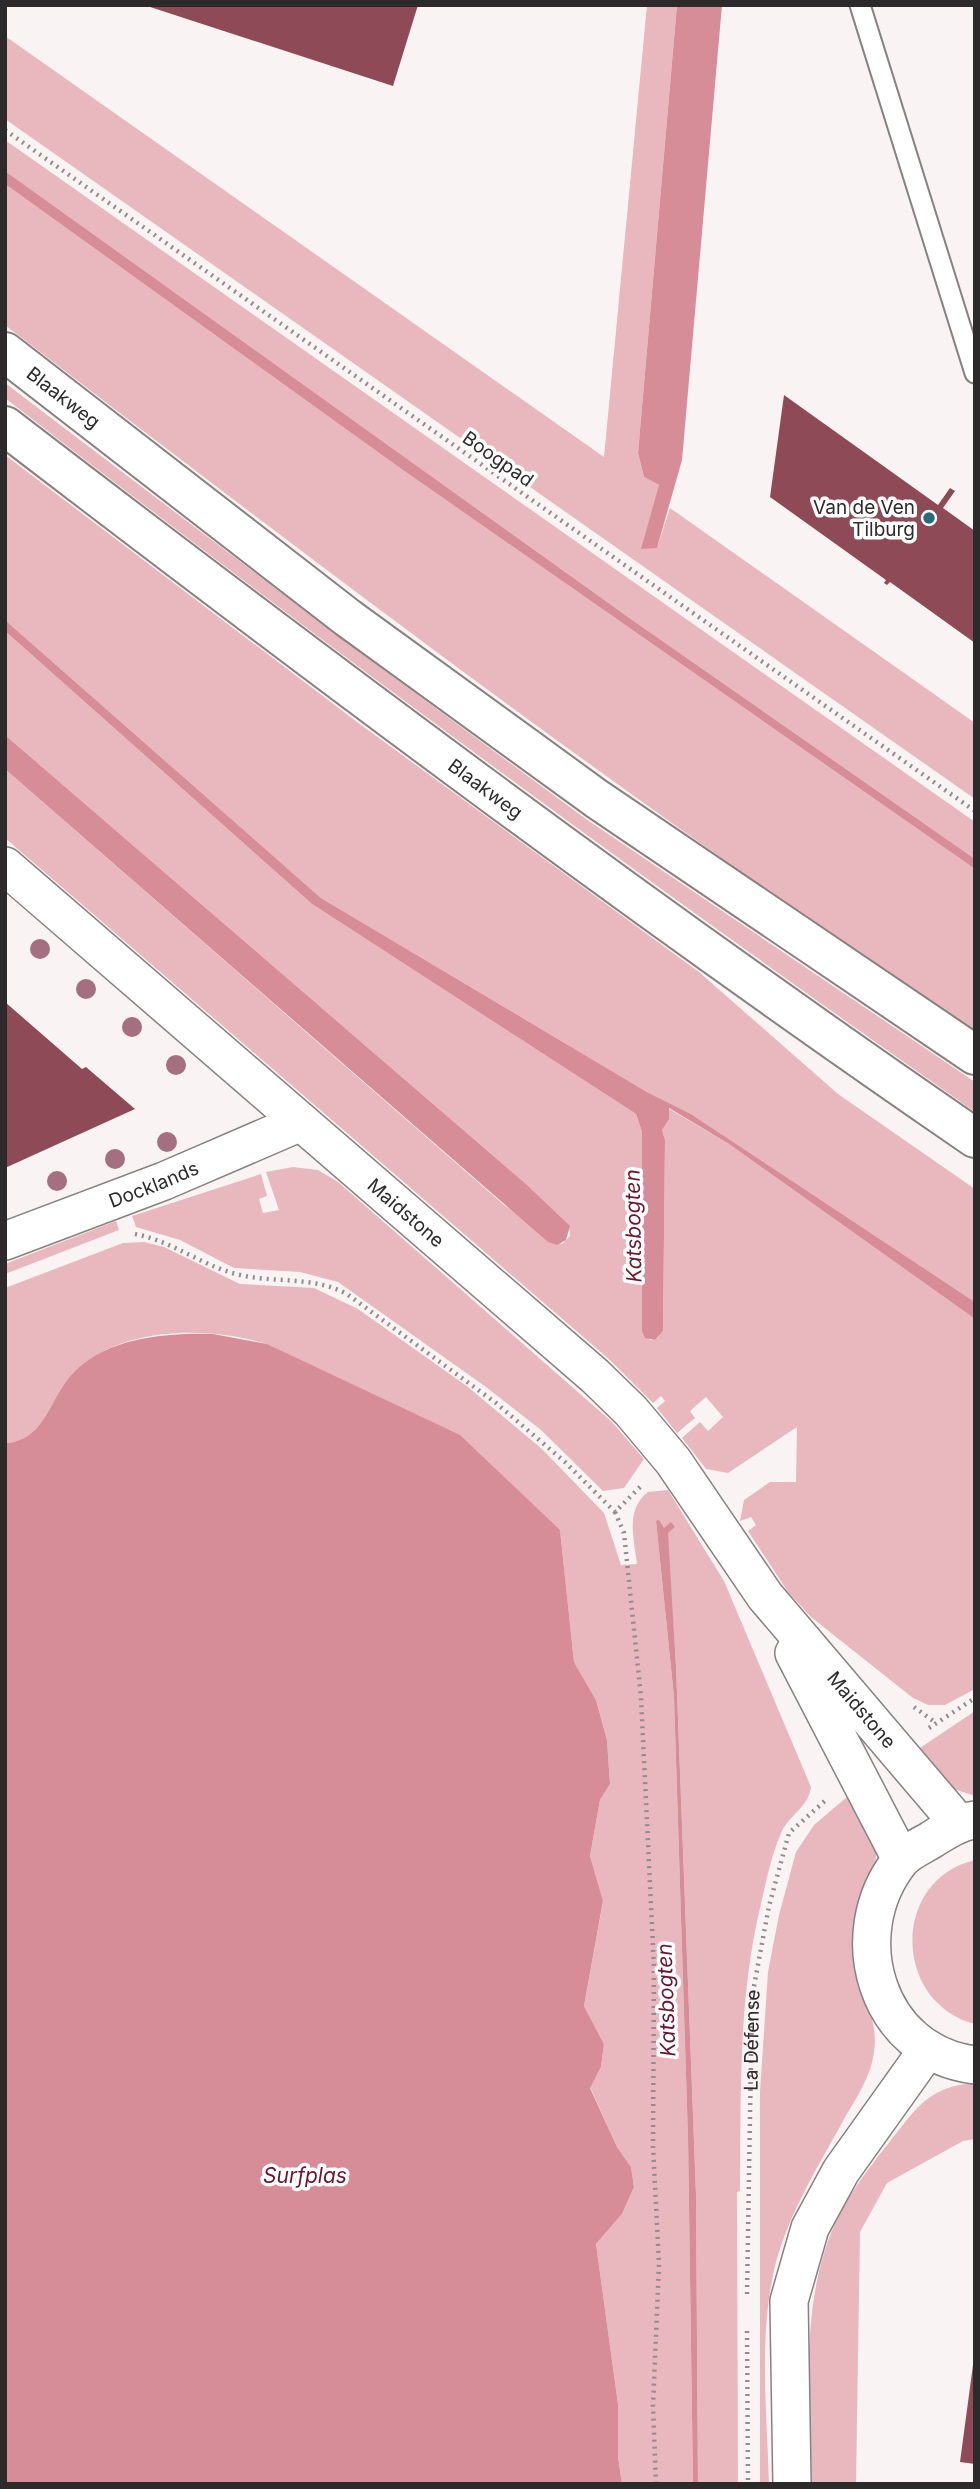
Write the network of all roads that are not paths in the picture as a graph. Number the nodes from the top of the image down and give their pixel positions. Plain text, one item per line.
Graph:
1 (860, 5) edge
2 (5, 352) edge
3 (975, 373) edge
4 (5, 426) edge
5 (5, 866) edge
6 (975, 1055) edge
7 (301, 1122) junction
8 (975, 1138) edge
9 (5, 1241) edge
10 (765, 1596) junction
11 (967, 1822) edge
12 (901, 1859) junction
13 (928, 2049) junction
14 (975, 2065) edge
15 (792, 2484) edge

1 - 3 lane
2 - 6 main road, Blaakweg
4 - 8 main road, Blaakweg
5 - 7 street, Maidstone
7 - 9 street, Docklands
7 - 10 street, Maidstone
10 - 11 street, Maidstone
10 - 12 street, Maidstone
11 - 12 street
12 - 13 street
13 - 14 street
13 - 15 street

